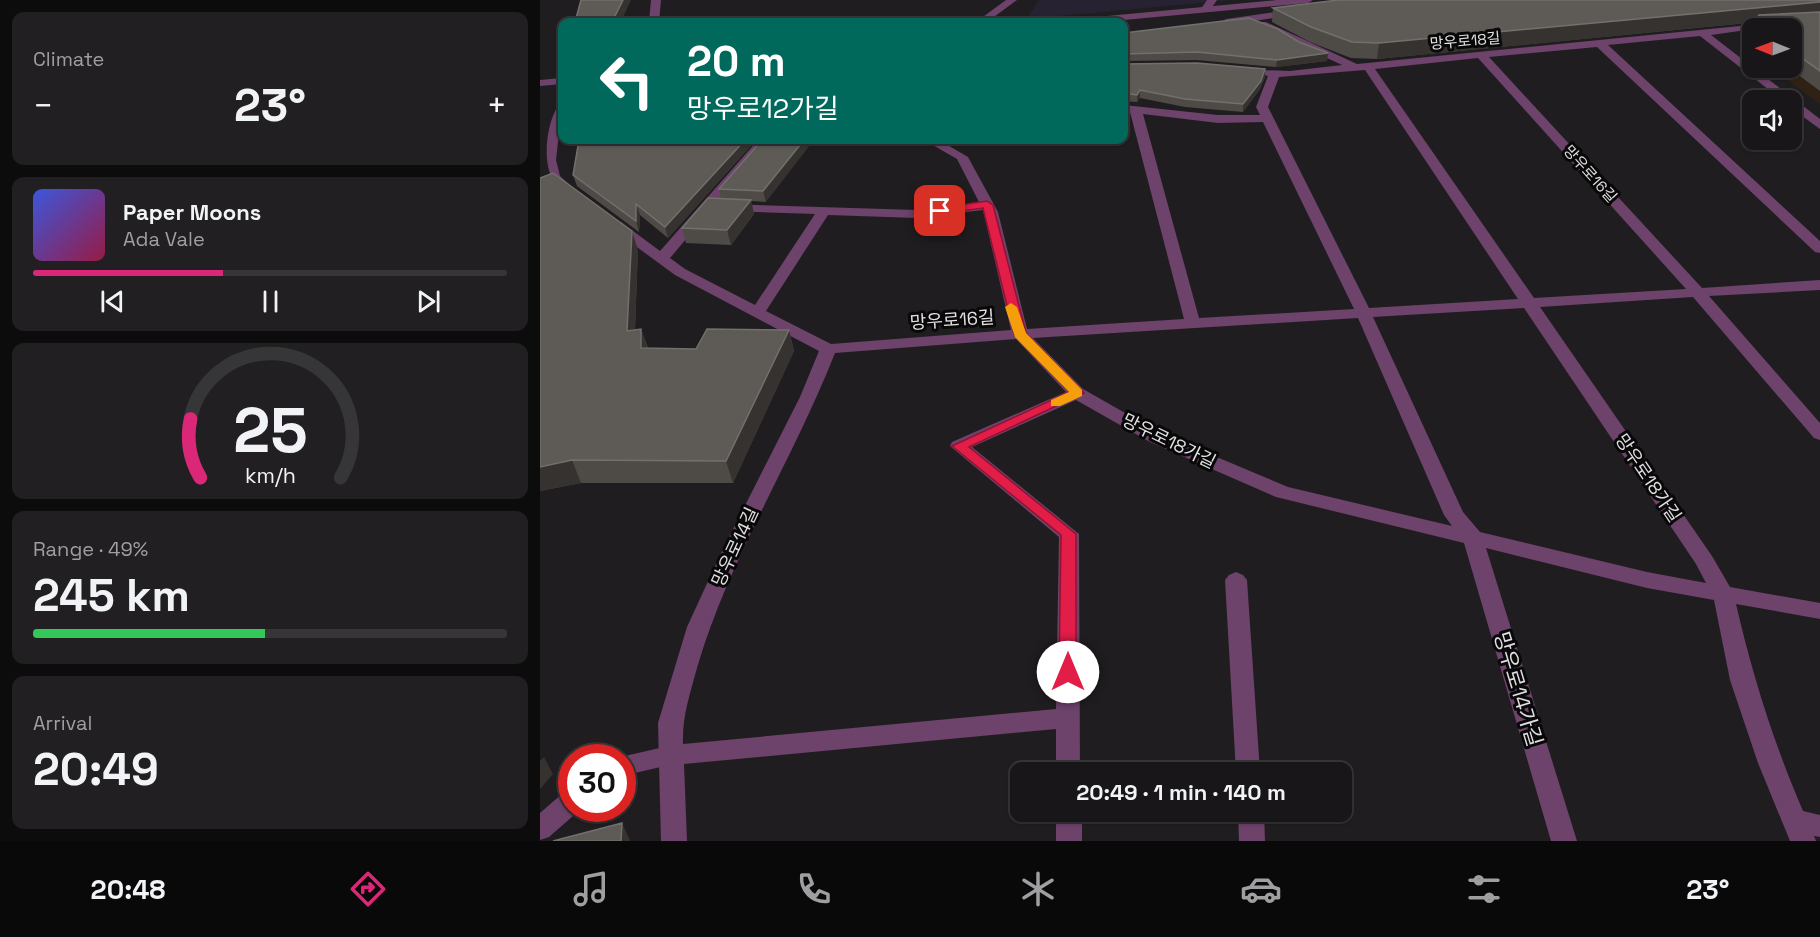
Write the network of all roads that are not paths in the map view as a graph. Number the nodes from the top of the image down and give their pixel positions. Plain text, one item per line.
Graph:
1 (656, 0) edge
2 (1012, 0) edge
3 (1212, 0) edge
4 (1310, 5) edge
5 (1205, 10) junction
6 (654, 18) edge
7 (987, 18) edge
8 (1118, 18) edge
9 (1249, 19) junction
10 (1210, 24) edge
11 (1742, 29) edge
12 (1702, 33) junction
13 (1600, 44) junction
14 (1481, 55) junction
15 (1361, 66) junction
16 (1255, 71) edge
17 (1274, 74) junction
18 (558, 82) edge
19 (540, 84) edge
20 (1776, 90) edge
21 (1129, 108) edge
22 (1802, 110) edge
23 (558, 115) edge
24 (1267, 118) junction
25 (1820, 124) edge
26 (761, 144) edge
27 (937, 144) edge
28 (580, 199) edge
29 (987, 205) junction
30 (707, 206) junction
31 (824, 211) junction
32 (607, 219) edge
33 (1820, 249) edge
34 (661, 259) junction
35 (1820, 285) edge
36 (1698, 293) junction
37 (1530, 304) junction
38 (757, 314) junction
39 (1364, 314) junction
40 (1193, 324) junction
41 (1020, 334) junction
42 (828, 349) junction
43 (1077, 393) junction
44 (1820, 434) edge
45 (1473, 538) junction
46 (1236, 580) dead end
47 (1723, 594) junction
48 (1820, 611) edge
49 (1067, 718) junction
50 (673, 755) junction
51 (1068, 762) edge
52 (1247, 762) edge
53 (636, 763) edge
54 (558, 813) edge
55 (1069, 822) edge
56 (1251, 822) edge
57 (1820, 826) edge
58 (540, 829) edge
59 (1799, 830) edge
60 (674, 841) edge
61 (1069, 841) edge
62 (1252, 841) edge
63 (1564, 841) edge

1 - 6 street
2 - 7 street
3 - 5 street
4 - 5 street
4 - 9 street
5 - 8 street
9 - 10 street
9 - 15 street
11 - 12 street, 망우로18길
12 - 13 street, 망우로18길
12 - 20 street
13 - 14 street, 망우로18길
13 - 33 street
14 - 15 street, 망우로18길
14 - 36 street, 망우로16길
15 - 17 street
15 - 37 street
16 - 17 street
17 - 24 street
18 - 19 street
21 - 24 street
21 - 40 street
22 - 25 street
23 - 28 street
24 - 39 street
26 - 30 street
27 - 29 street, 망우로18가길
29 - 31 street
29 - 41 street, 망우로18가길
30 - 31 street
30 - 34 street
31 - 38 street
32 - 34 street
34 - 38 street
35 - 36 street, 망우로16길
36 - 37 street, 망우로16길
36 - 44 street
37 - 39 street, 망우로16길
37 - 47 street, 망우로18가길
38 - 42 street
39 - 40 street, 망우로16길
39 - 45 street
40 - 41 street, 망우로16길
41 - 42 street, 망우로16길
41 - 43 street, 망우로18가길
42 - 50 street, 망우로14길
43 - 45 street, 망우로18가길
43 - 49 street
45 - 47 street, 망우로18가길
45 - 63 street, 망우로14가길
46 - 52 street
47 - 48 street, 망우로18가길
47 - 59 street
49 - 50 street
49 - 51 street
50 - 53 street
50 - 60 street, 망우로14길
54 - 58 street
55 - 61 street
56 - 62 street
57 - 59 street

